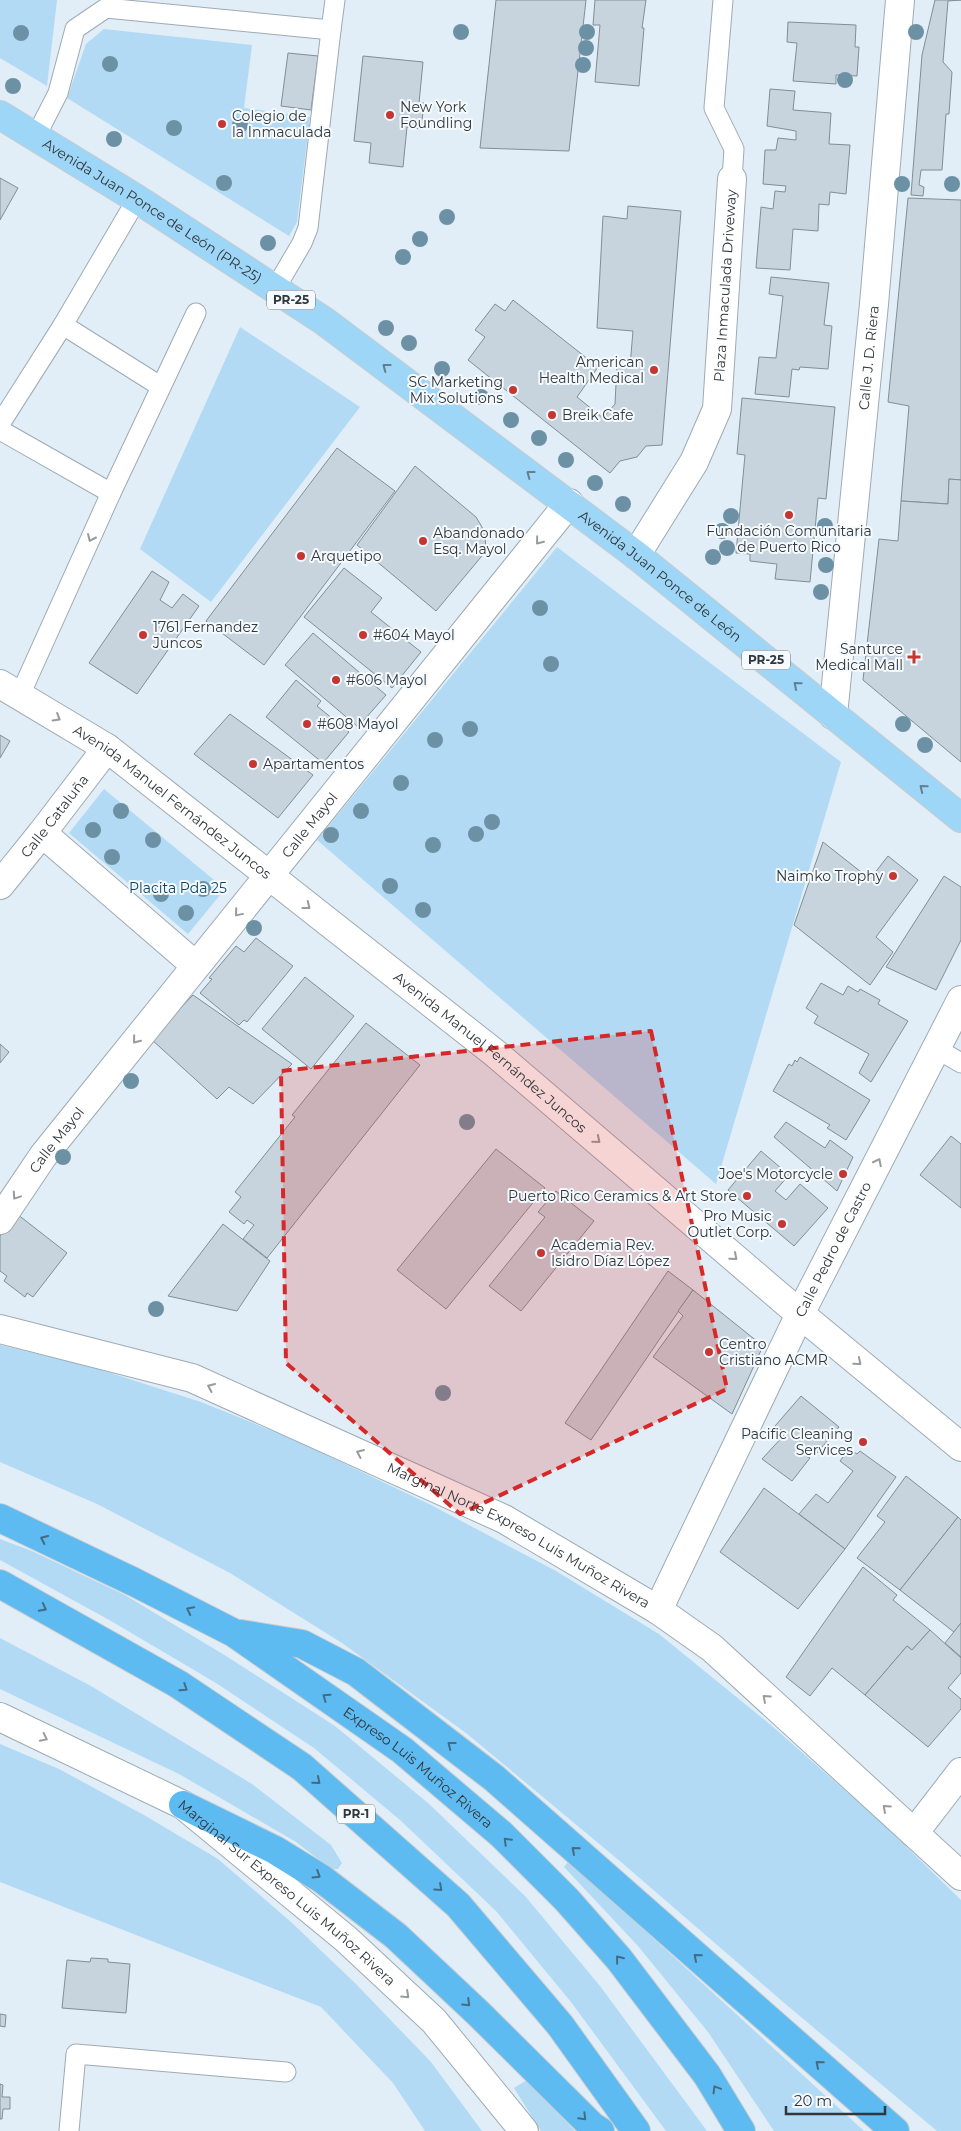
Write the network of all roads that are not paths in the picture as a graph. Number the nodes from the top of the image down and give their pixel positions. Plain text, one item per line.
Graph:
1 (334, 0) edge
2 (723, 0) edge
3 (900, 0) edge
4 (332, 30) junction
5 (0, 115) edge
6 (36, 136) junction
7 (732, 178) joint
8 (137, 199) junction
9 (275, 289) junction
10 (196, 313) dead end
11 (63, 325) junction
12 (160, 386) junction
13 (0, 424) edge
14 (0, 430) edge
15 (110, 493) junction
16 (569, 503) junction
17 (636, 554) junction
18 (10, 689) edge
19 (833, 715) junction
20 (107, 748) junction
21 (961, 818) edge
22 (42, 833) junction
23 (269, 876) junction
24 (0, 884) edge
25 (195, 965) junction
26 (961, 1000) edge
27 (936, 1049) junction
28 (961, 1063) edge
29 (0, 1220) edge
30 (800, 1314) junction
31 (0, 1329) edge
32 (961, 1448) edge
33 (0, 1518) edge
34 (0, 1584) edge
35 (658, 1610) junction
36 (234, 1633) junction
37 (0, 1717) edge
38 (961, 1772) edge
39 (183, 1805) junction
40 (914, 1833) junction
41 (961, 1876) edge
42 (286, 2072) dead end
43 (69, 2131) edge
44 (524, 2131) edge
45 (600, 2131) edge
46 (636, 2131) edge
47 (741, 2131) edge
48 (895, 2131) edge

1 - 4 lane
2 - 7 lane, Plaza Inmaculada Driveway
3 - 19 street, Calle J. D. Riera
4 - 6 lane
4 - 9 lane
5 - 6 main road, Avenida Juan Ponce de León (PR-25) / PR-25
6 - 8 main road, Avenida Juan Ponce de León (PR-25) / PR-25
7 - 17 street, Plaza Inmaculada Driveway
8 - 9 main road, Avenida Juan Ponce de León (PR-25) / PR-25
8 - 11 lane
16 -> 9 main road, Avenida Juan Ponce de León (PR-25) / PR-25
10 - 12 lane
11 - 12 lane
11 - 13 lane
12 - 15 lane
14 - 15 lane
15 -> 18 lane
16 - 17 main road, Avenida Juan Ponce de León / PR-25
16 -> 23 street, Calle Mayol
19 -> 17 main road, Avenida Juan Ponce de León / PR-25
18 -> 20 street, Avenida Manuel Fernández Juncos
21 -> 19 main road, Avenida Juan Ponce de León / PR-25
20 - 22 street, Calle Cataluña
20 - 23 street, Avenida Manuel Fernández Juncos
22 - 24 street, Calle Cataluña
22 - 25 street
23 -> 25 street, Calle Mayol
23 -> 30 street, Avenida Manuel Fernández Juncos
25 -> 29 street, Calle Mayol
26 - 27 street, Calle Pedro de Castro
27 - 28 lane
30 -> 27 street, Calle Pedro de Castro
30 -> 32 street, Avenida Manuel Fernández Juncos
30 - 35 street, Calle Pedro de Castro
35 -> 31 street, Marginal Norte Expreso Luis Muñoz Rivera
36 -> 33 highway, Expreso Luis Muñoz Rivera
34 -> 46 highway, PR-1
40 -> 35 street, Marginal Norte Expreso Luis Muñoz Rivera
47 -> 36 highway, Expreso Luis Muñoz Rivera
48 -> 36 highway
37 -> 39 street, Marginal Sur Expreso Luis Muñoz Rivera
38 - 40 street
39 -> 44 street, Marginal Sur Expreso Luis Muñoz Rivera
39 -> 45 highway
40 - 41 street, Marginal Norte Expreso Luis Muñoz Rivera
42 - 43 lane

